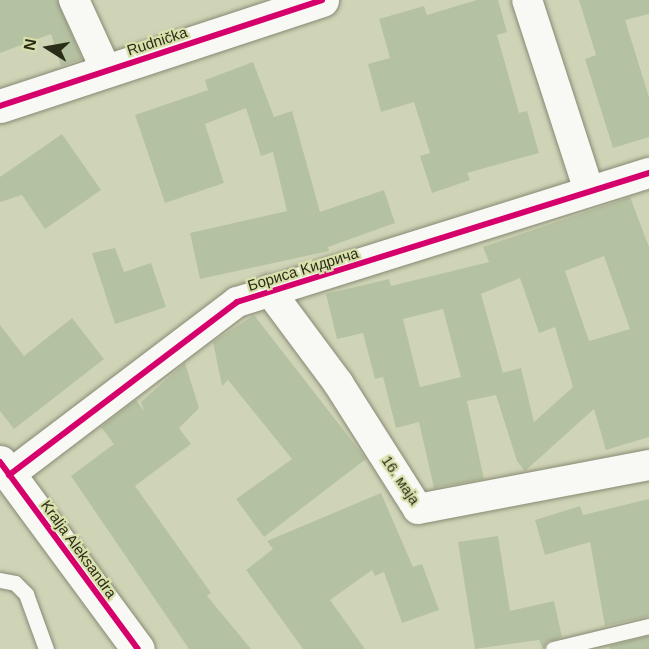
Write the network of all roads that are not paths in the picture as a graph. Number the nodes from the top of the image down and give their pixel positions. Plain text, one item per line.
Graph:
1 (74, 0) edge
2 (322, 0) edge
3 (527, 0) edge
4 (106, 70) junction
5 (0, 106) edge
6 (649, 173) edge
7 (589, 191) junction
8 (269, 290) junction
9 (649, 465) edge
10 (5, 469) edge
11 (0, 580) edge
12 (649, 626) edge
13 (46, 649) edge
14 (138, 649) edge
15 (553, 649) edge

1 - 4 street
2 - 4 street, Rudnička
3 - 7 street
4 - 5 street, Rudnička
6 - 7 street, Бориса Kидрича
7 - 8 street, Бориса Kидрича
8 - 9 street, 16. маја
8 - 10 street, Бориса Kидрича
10 - 14 street, Kralja Aleksandra
11 - 13 lane
12 - 15 lane

